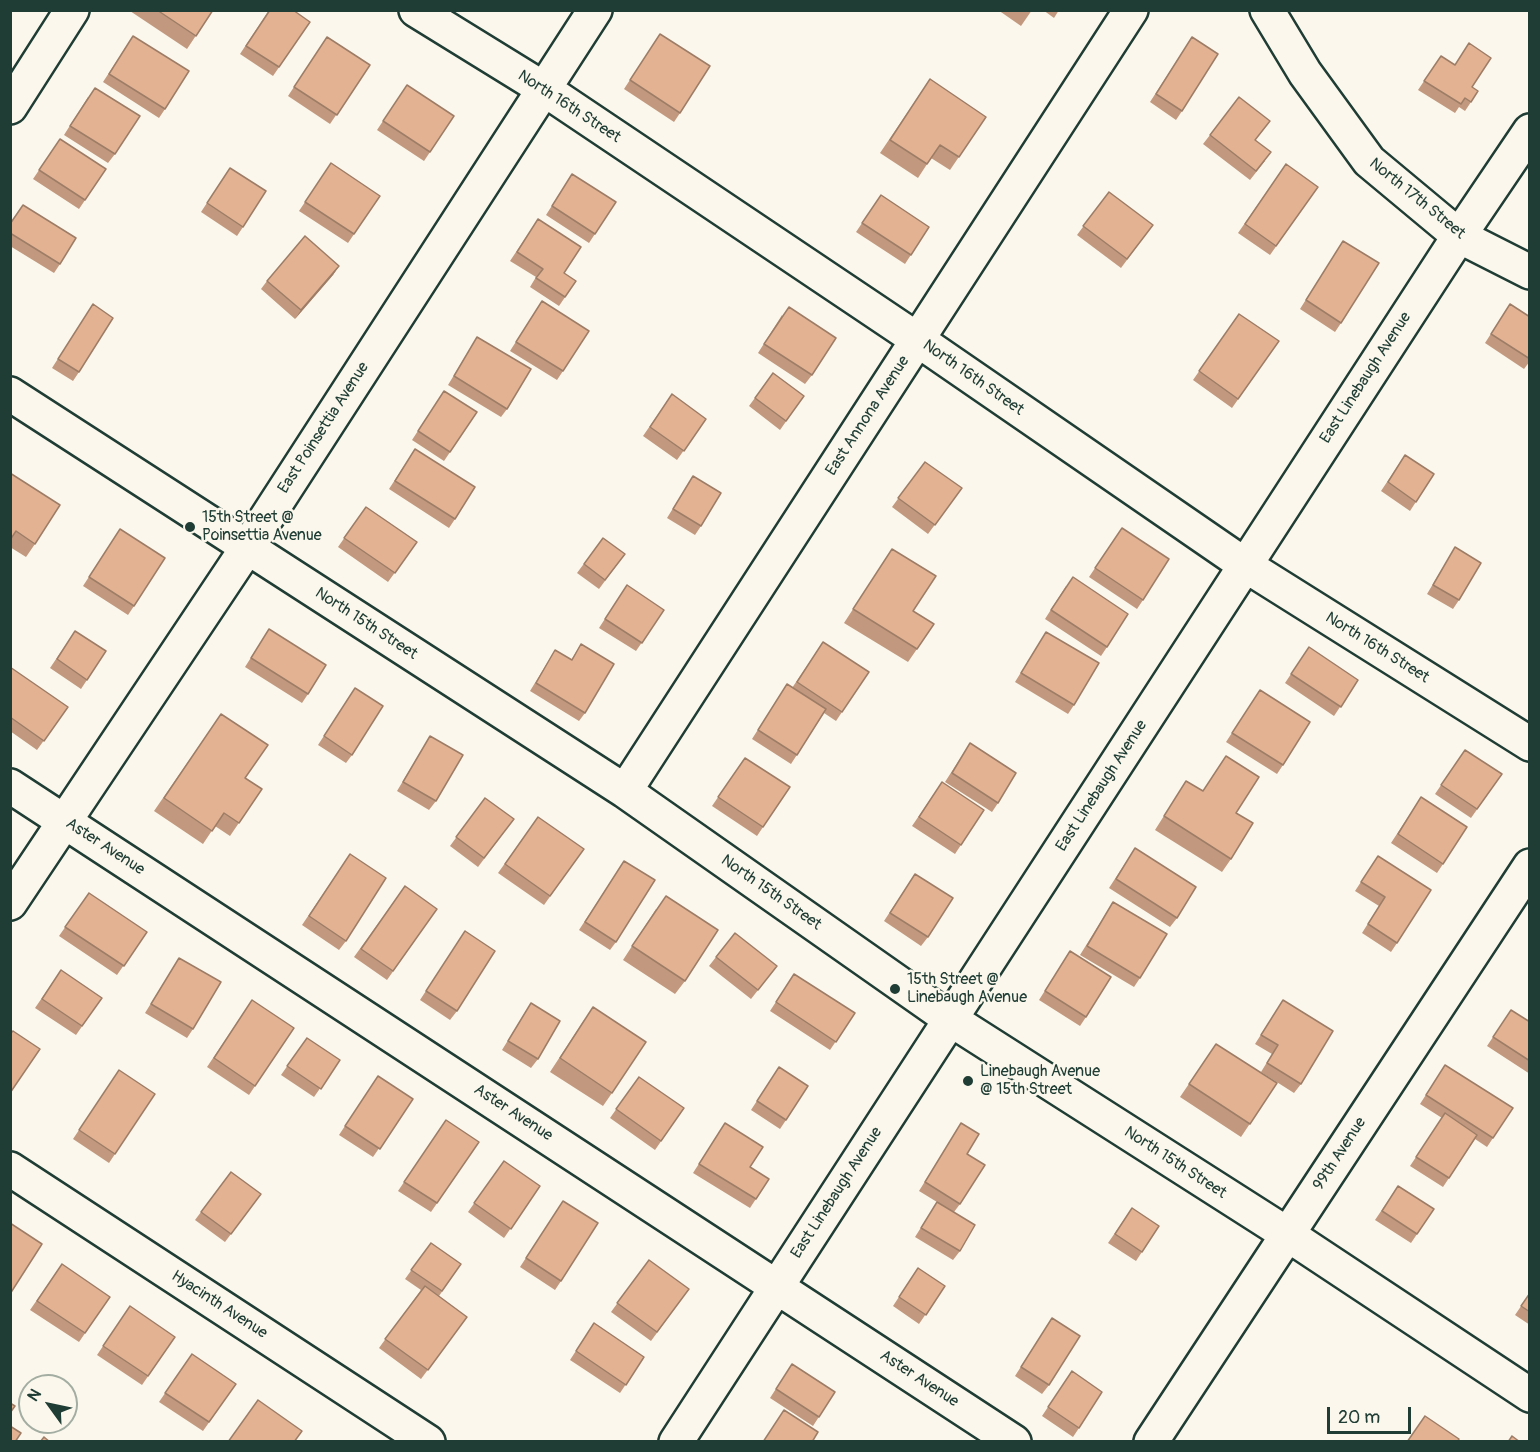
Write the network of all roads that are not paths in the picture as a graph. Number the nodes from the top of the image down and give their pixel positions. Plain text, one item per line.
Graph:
1 (72, 10) edge
2 (416, 10) edge
3 (595, 10) edge
4 (1131, 10) edge
5 (1267, 10) edge
6 (544, 89) junction
7 (10, 107) edge
8 (1530, 131) edge
9 (1459, 236) junction
10 (1530, 272) edge
11 (918, 340) junction
12 (10, 394) edge
13 (247, 548) junction
14 (1245, 565) junction
15 (1530, 744) edge
16 (10, 786) edge
17 (625, 790) junction
18 (65, 821) junction
19 (1530, 866) edge
20 (10, 903) edge
21 (950, 1019) junction
22 (10, 1169) edge
23 (1287, 1234) junction
24 (777, 1285) junction
25 (1530, 1395) edge
26 (428, 1442) edge
27 (676, 1442) edge
28 (1014, 1442) edge
29 (1151, 1442) edge

1 - 7 street
2 - 6 street, North 16th Street
3 - 6 street, East Poinsettia Avenue
4 - 11 street, East Annona Avenue
5 - 9 street, North 17th Street
6 - 11 street, North 16th Street
6 - 13 street, East Poinsettia Avenue
8 - 9 street, East Linebaugh Avenue
9 - 10 street, North 17th Street
9 - 14 street, East Linebaugh Avenue
11 - 14 street, North 16th Street
11 - 17 street, East Annona Avenue
12 - 13 street, North 15th Street
13 - 17 street, North 15th Street
13 - 18 street, East Poinsettia Avenue
14 - 15 street, North 16th Street
14 - 21 street, East Linebaugh Avenue
16 - 18 street, Aster Avenue
17 - 21 street, North 15th Street
18 - 20 street, East Poinsettia Avenue
18 - 24 street, Aster Avenue
19 - 23 street, 99th Avenue
21 - 23 street, North 15th Street
21 - 24 street, East Linebaugh Avenue
22 - 26 street, Hyacinth Avenue
23 - 25 street, North 15th Street
23 - 29 street, 99th Avenue
24 - 27 street, East Linebaugh Avenue
24 - 28 street, Aster Avenue

